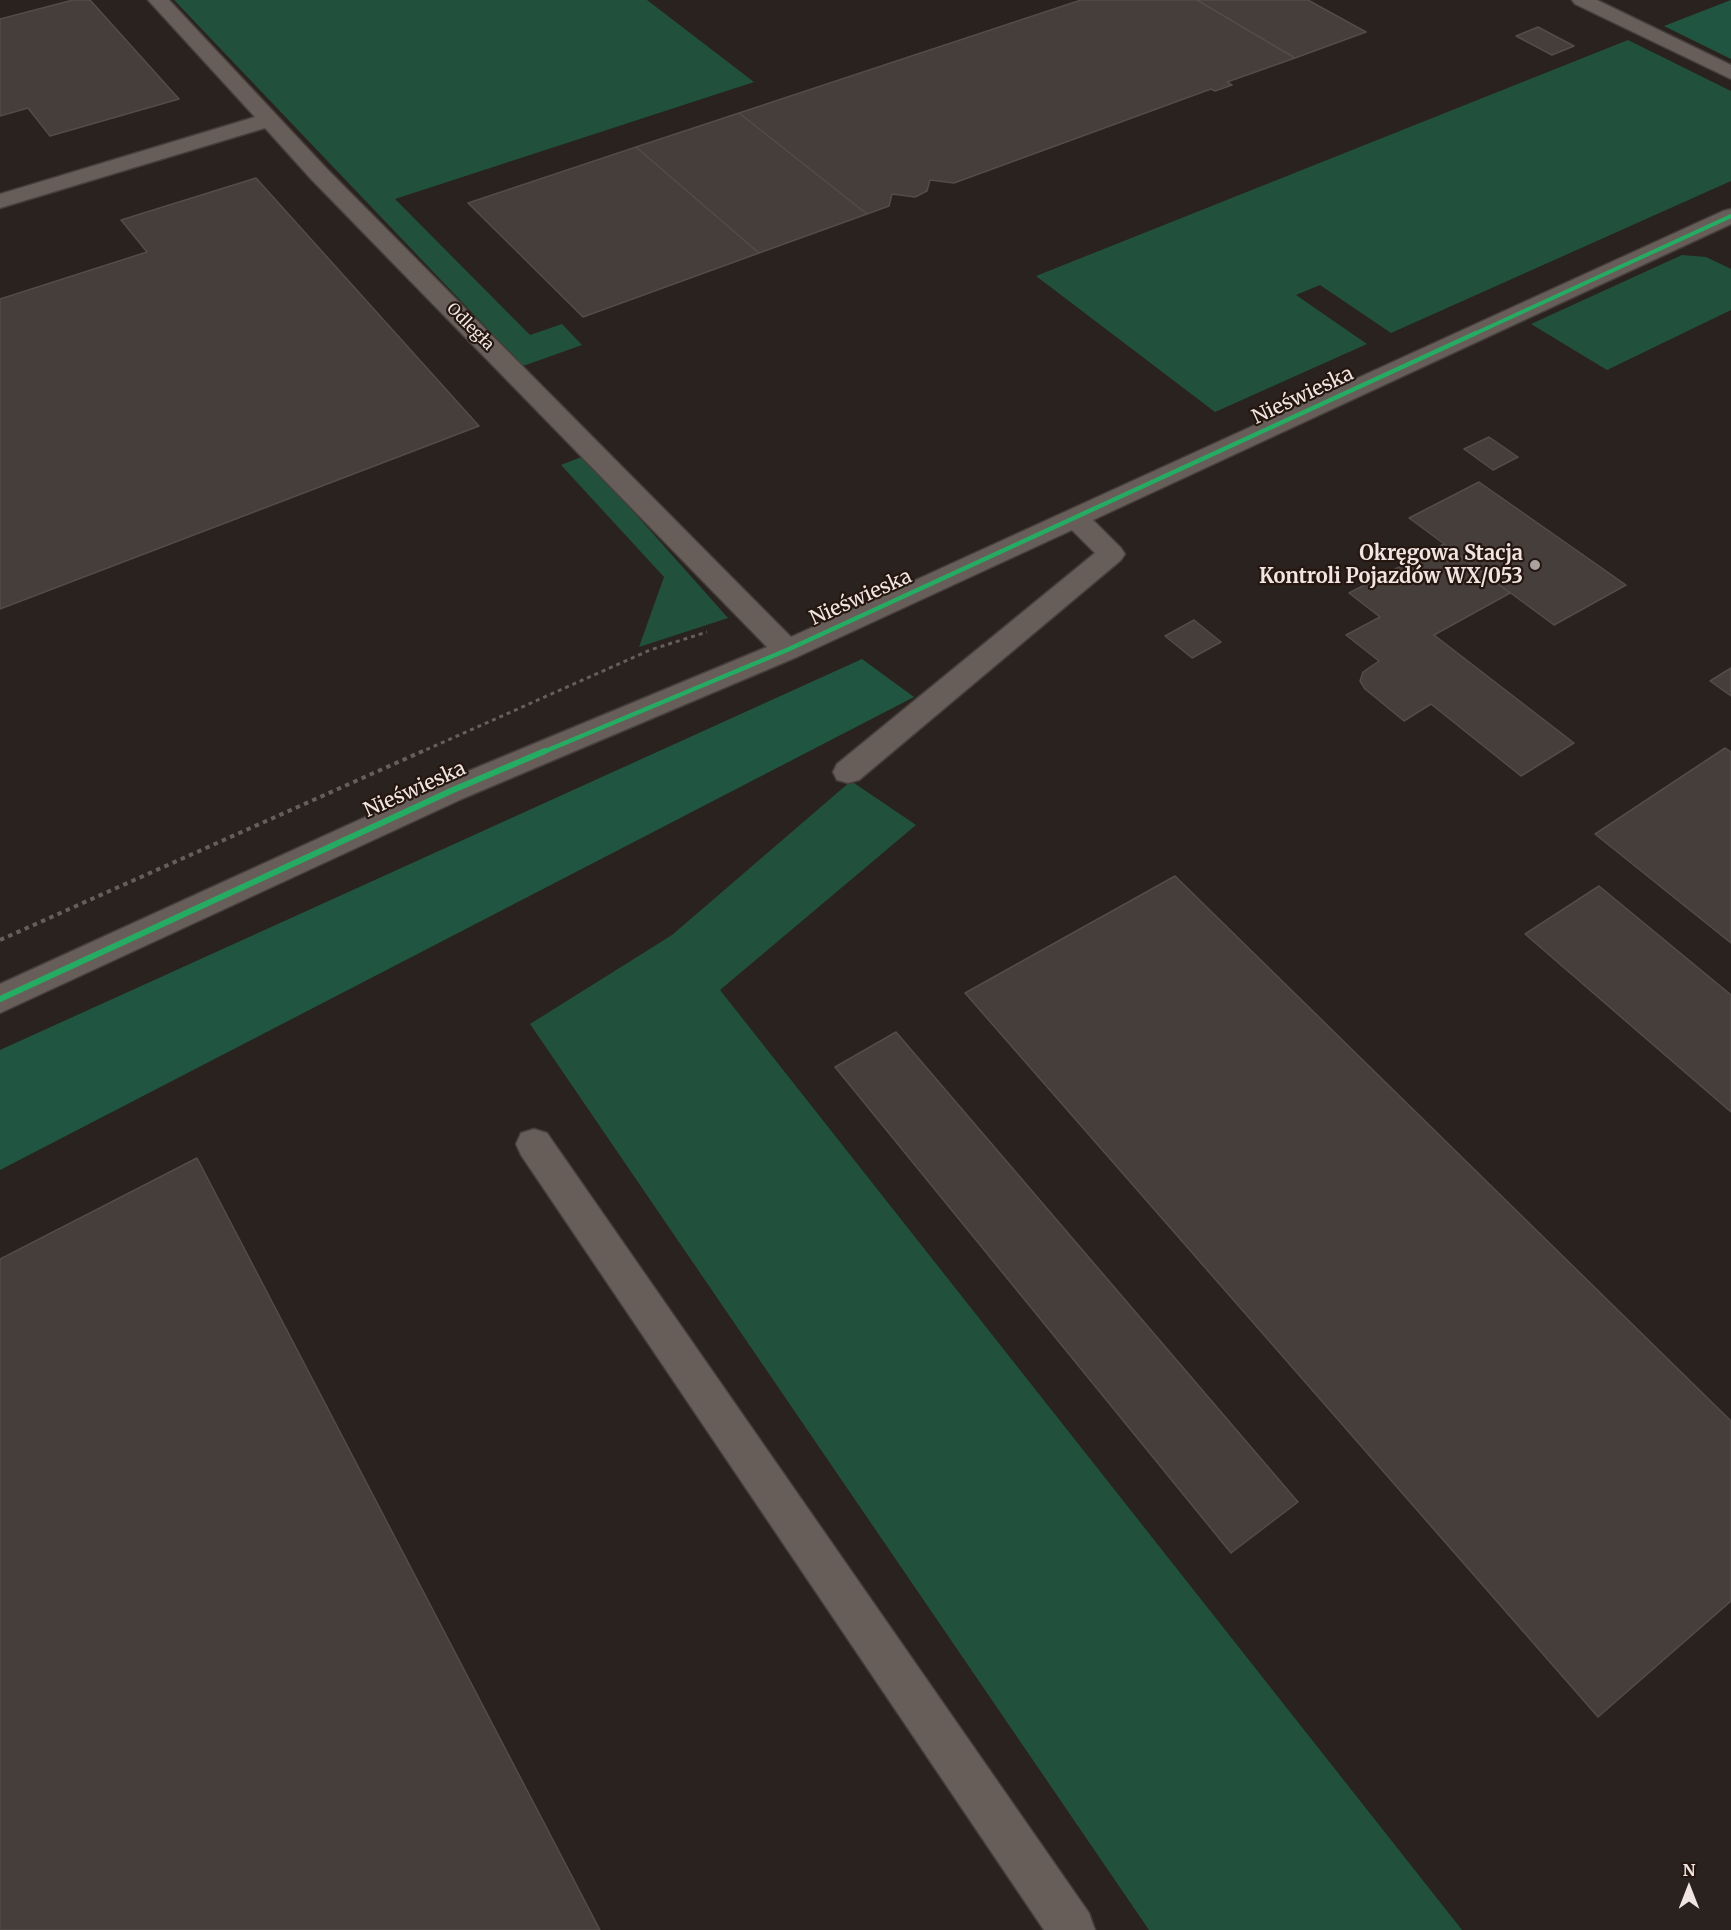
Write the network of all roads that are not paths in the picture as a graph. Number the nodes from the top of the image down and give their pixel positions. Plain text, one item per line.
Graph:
1 (159, 0) edge
2 (1582, 0) edge
3 (1731, 73) edge
4 (268, 120) junction
5 (0, 201) edge
6 (1731, 216) edge
7 (1076, 518) junction
8 (787, 650) junction
9 (848, 772) dead end
10 (0, 999) edge
11 (534, 1144) dead end
12 (1072, 1930) edge

1 - 4 street, Odległa
2 - 3 street
4 - 5 street
4 - 8 street, Odległa
6 - 7 street, Nieświeska
7 - 8 street, Nieświeska
7 - 9 street
8 - 10 street, Nieświeska
11 - 12 street

